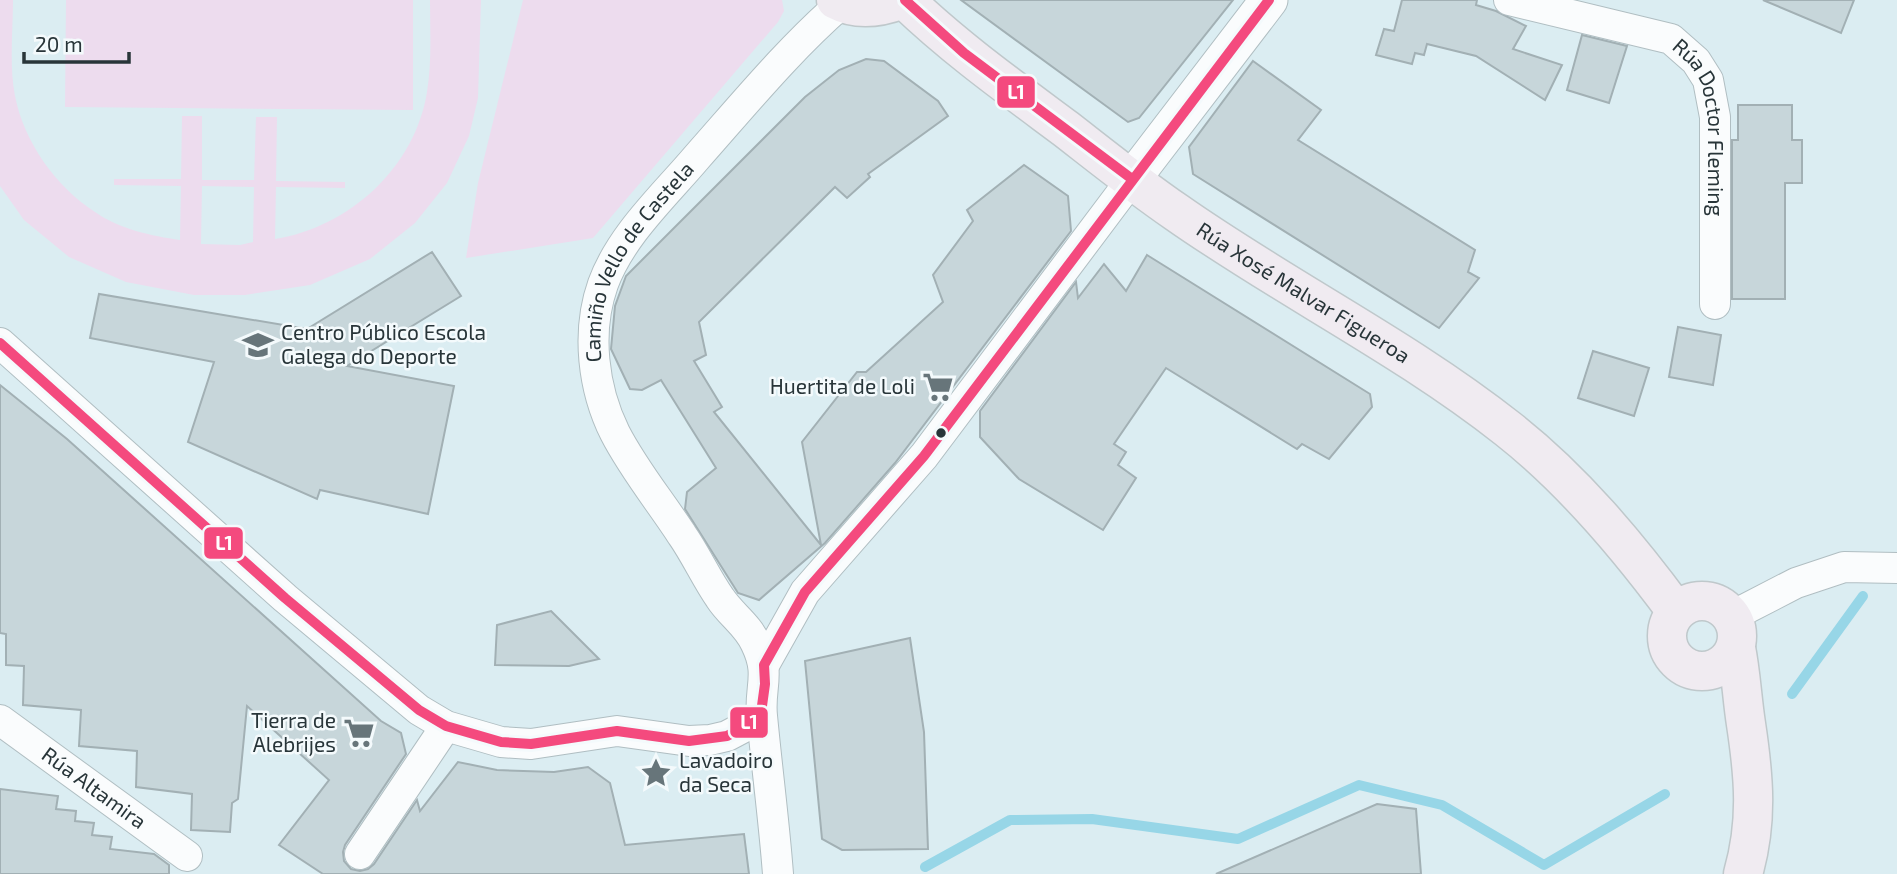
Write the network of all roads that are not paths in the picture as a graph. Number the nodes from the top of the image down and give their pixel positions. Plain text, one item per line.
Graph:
1 (903, 0) edge
2 (1269, 0) edge
3 (1509, 0) edge
4 (839, 2) edge
5 (1132, 179) junction
6 (1715, 304) dead end
7 (0, 343) edge
8 (1897, 568) edge
9 (1676, 611) junction
10 (1734, 632) junction
11 (764, 665) junction
12 (1700, 671) junction
13 (761, 713) junction
14 (0, 720) edge
15 (1746, 723) junction
16 (446, 726) junction
17 (360, 854) dead end
18 (187, 856) dead end
19 (778, 874) edge
20 (1743, 874) edge

1 - 4 main road
1 - 5 main road, Rúa Xosé Malvar Figueroa
2 - 5 street
3 - 6 street, Rúa Doctor Fleming
4 - 11 street, Camiño Vello de Castela
5 - 9 main road, Rúa Xosé Malvar Figueroa
5 - 11 street
7 - 16 street
8 - 10 street
9 - 10 main road
9 - 12 main road
10 - 12 main road
10 - 15 main road
11 - 13 street
12 - 15 main road
13 - 16 street
13 - 19 street
14 - 18 street, Rúa Altamira
15 - 20 main road
16 - 17 street

